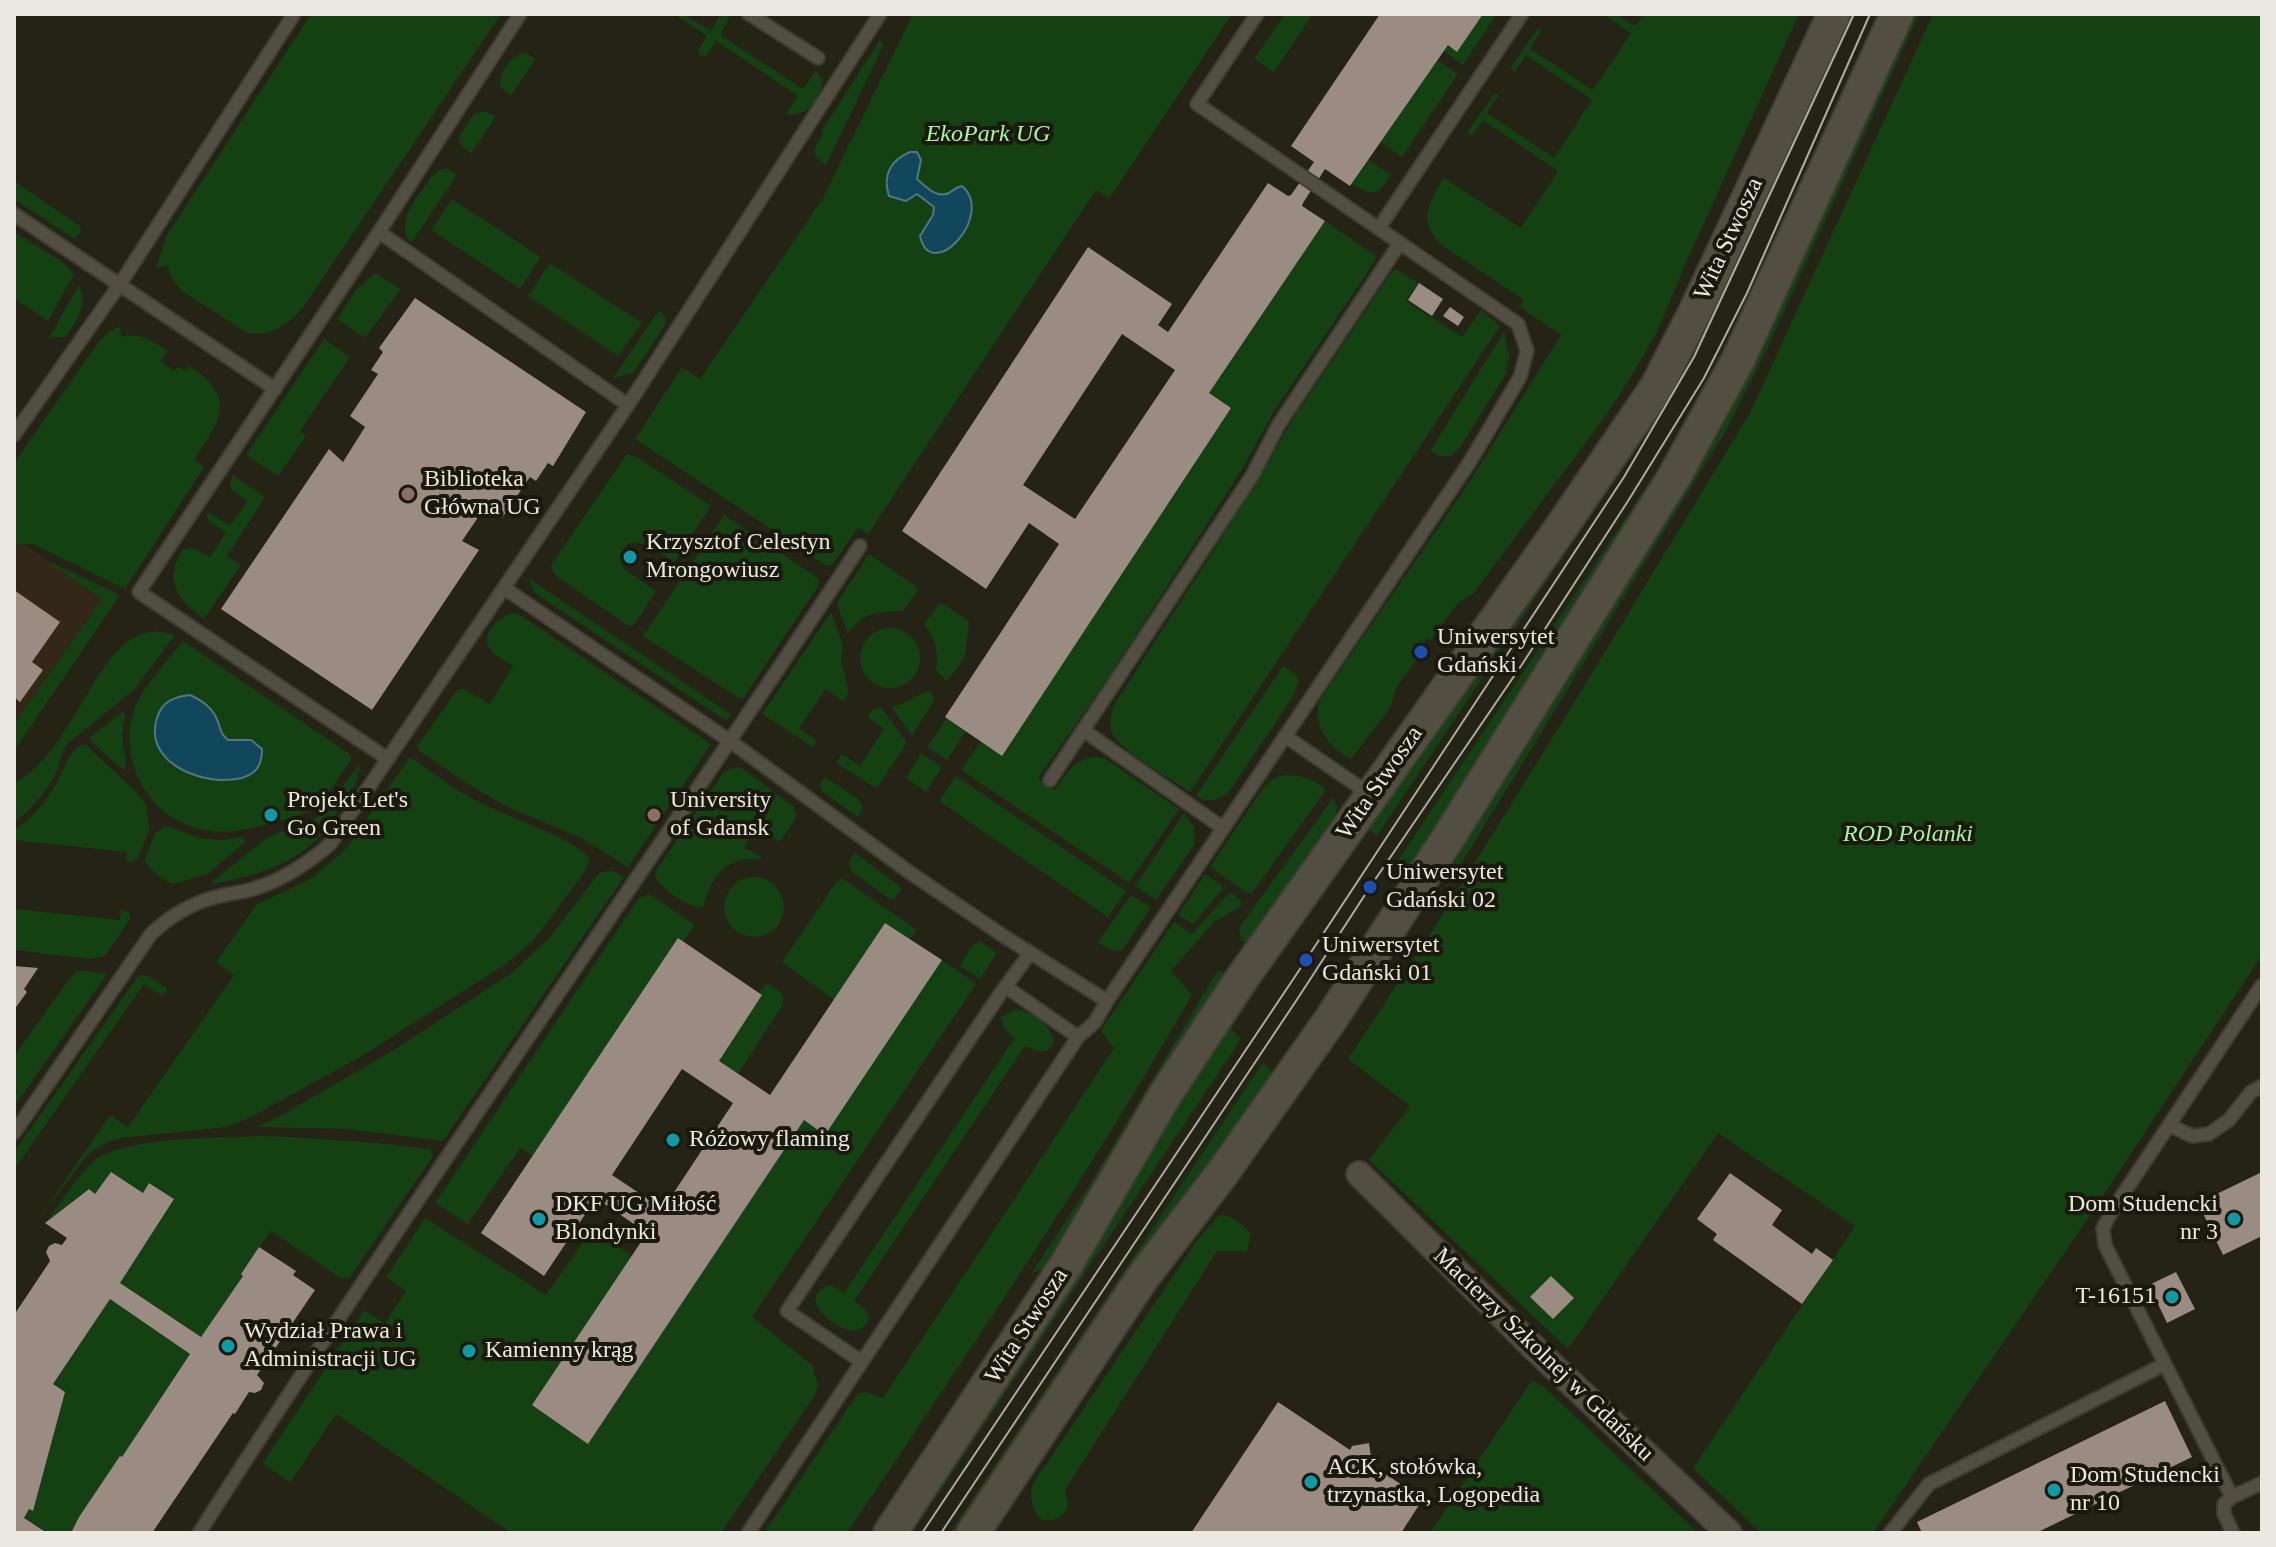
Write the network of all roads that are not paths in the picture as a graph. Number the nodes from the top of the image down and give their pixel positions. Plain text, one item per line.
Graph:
1 (294, 14) edge
2 (520, 14) edge
3 (749, 14) edge
4 (880, 14) edge
5 (1257, 14) edge
6 (1522, 14) edge
7 (1834, 14) edge
8 (1897, 14) edge
9 (818, 58) dead end
10 (14, 214) edge
11 (1379, 228) junction
12 (379, 232) junction
13 (1400, 243) junction
14 (120, 284) junction
15 (275, 389) junction
16 (628, 405) junction
17 (14, 435) edge
18 (860, 546) dead end
19 (504, 588) junction
20 (1083, 730) junction
21 (1285, 736) junction
22 (730, 741) junction
23 (388, 759) junction
24 (1050, 780) dead end
25 (1371, 795) junction
26 (1223, 828) junction
27 (1030, 953) junction
28 (2262, 985) edge
29 (1006, 987) junction
30 (1107, 1001) junction
31 (1078, 1037) junction
32 (2262, 1086) edge
33 (2169, 1125) junction
34 (14, 1133) edge
35 (1359, 1174) dead end
36 (862, 1362) junction
37 (2165, 1364) junction
38 (2262, 1483) edge
39 (2232, 1497) junction
40 (199, 1533) edge
41 (748, 1533) edge
42 (890, 1533) edge
43 (973, 1533) edge
44 (1729, 1533) edge
45 (1890, 1533) edge
46 (2233, 1533) edge

1 - 14 lane
2 - 12 lane
3 - 9 lane
4 - 16 lane
5 - 11 lane
6 - 11 lane
7 - 25 street, Wita Stwosza
8 - 43 street
10 - 14 lane
11 - 13 lane
12 - 15 lane
12 - 16 lane
13 - 20 lane
13 - 21 lane
14 - 15 lane
14 - 17 lane
15 - 23 lane
16 - 19 lane
18 - 22 lane
19 - 22 lane
19 - 23 lane
20 - 24 lane
20 - 26 lane
21 - 25 lane
21 - 26 lane
22 - 27 lane
22 - 40 lane
23 - 34 lane
25 - 42 street, Wita Stwosza
26 - 30 lane
27 - 29 lane
27 - 30 lane
28 - 33 lane
29 - 31 lane
29 - 36 lane
30 - 31 lane
31 - 36 lane
32 - 33 lane
33 - 37 lane
35 - 44 street, Macierzy Szkolnej w Gdańsku
36 - 41 lane
37 - 39 lane
37 - 45 lane
38 - 39 lane
39 - 46 lane

